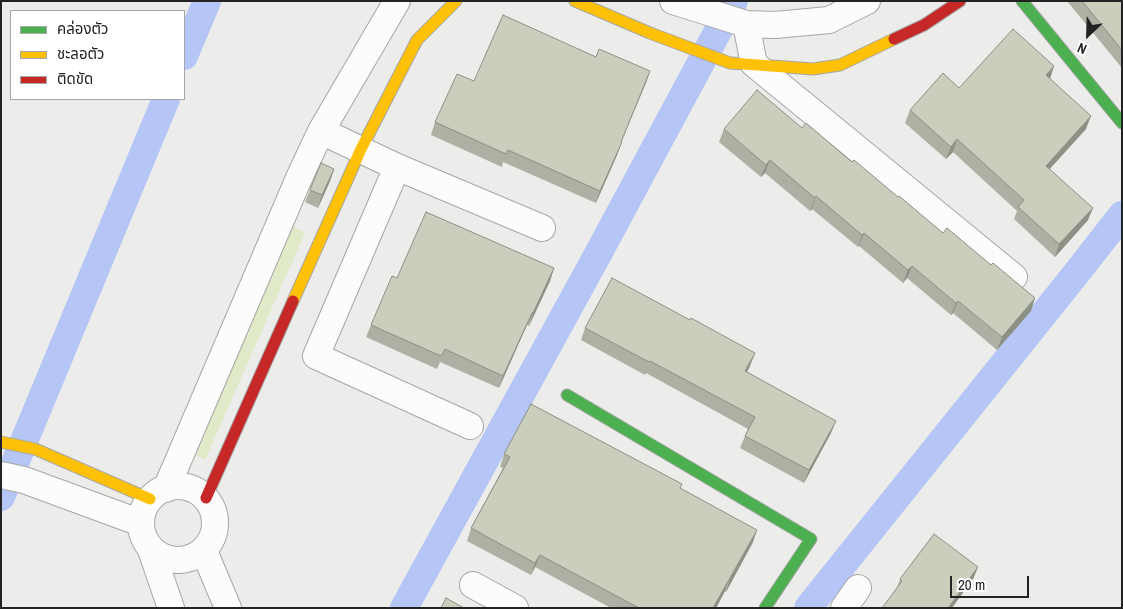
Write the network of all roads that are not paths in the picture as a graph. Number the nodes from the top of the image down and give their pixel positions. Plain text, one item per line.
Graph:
1 (397, 1) edge
2 (456, 1) edge
3 (575, 1) edge
4 (673, 1) edge
5 (867, 1) edge
6 (960, 1) edge
7 (1022, 1) edge
8 (746, 24) junction
9 (742, 64) junction
10 (1122, 123) edge
11 (321, 131) junction
12 (361, 149) junction
13 (396, 167) junction
14 (542, 228) dead end
15 (1014, 277) dead end
16 (567, 395) dead end
17 (470, 426) dead end
18 (1, 442) edge
19 (13, 477) edge
20 (206, 498) junction
21 (152, 504) junction
22 (150, 547) junction
23 (204, 551) junction
24 (473, 585) dead end
25 (171, 608) edge
26 (228, 608) edge
27 (514, 608) edge
28 (765, 608) edge

1 - 11 street
2 - 12 street
3 - 9 street
4 - 8 street
5 - 8 street
6 - 9 street
7 - 10 street
8 - 9 street
9 - 15 street
11 - 12 street
11 - 21 street
12 - 13 street
12 - 20 street
13 - 14 street
13 - 17 street
16 - 28 street
18 - 21 street
19 - 21 street
20 - 21 street
20 - 23 street
21 - 22 street
22 - 23 street
22 - 25 street
23 - 26 street
24 - 27 street

